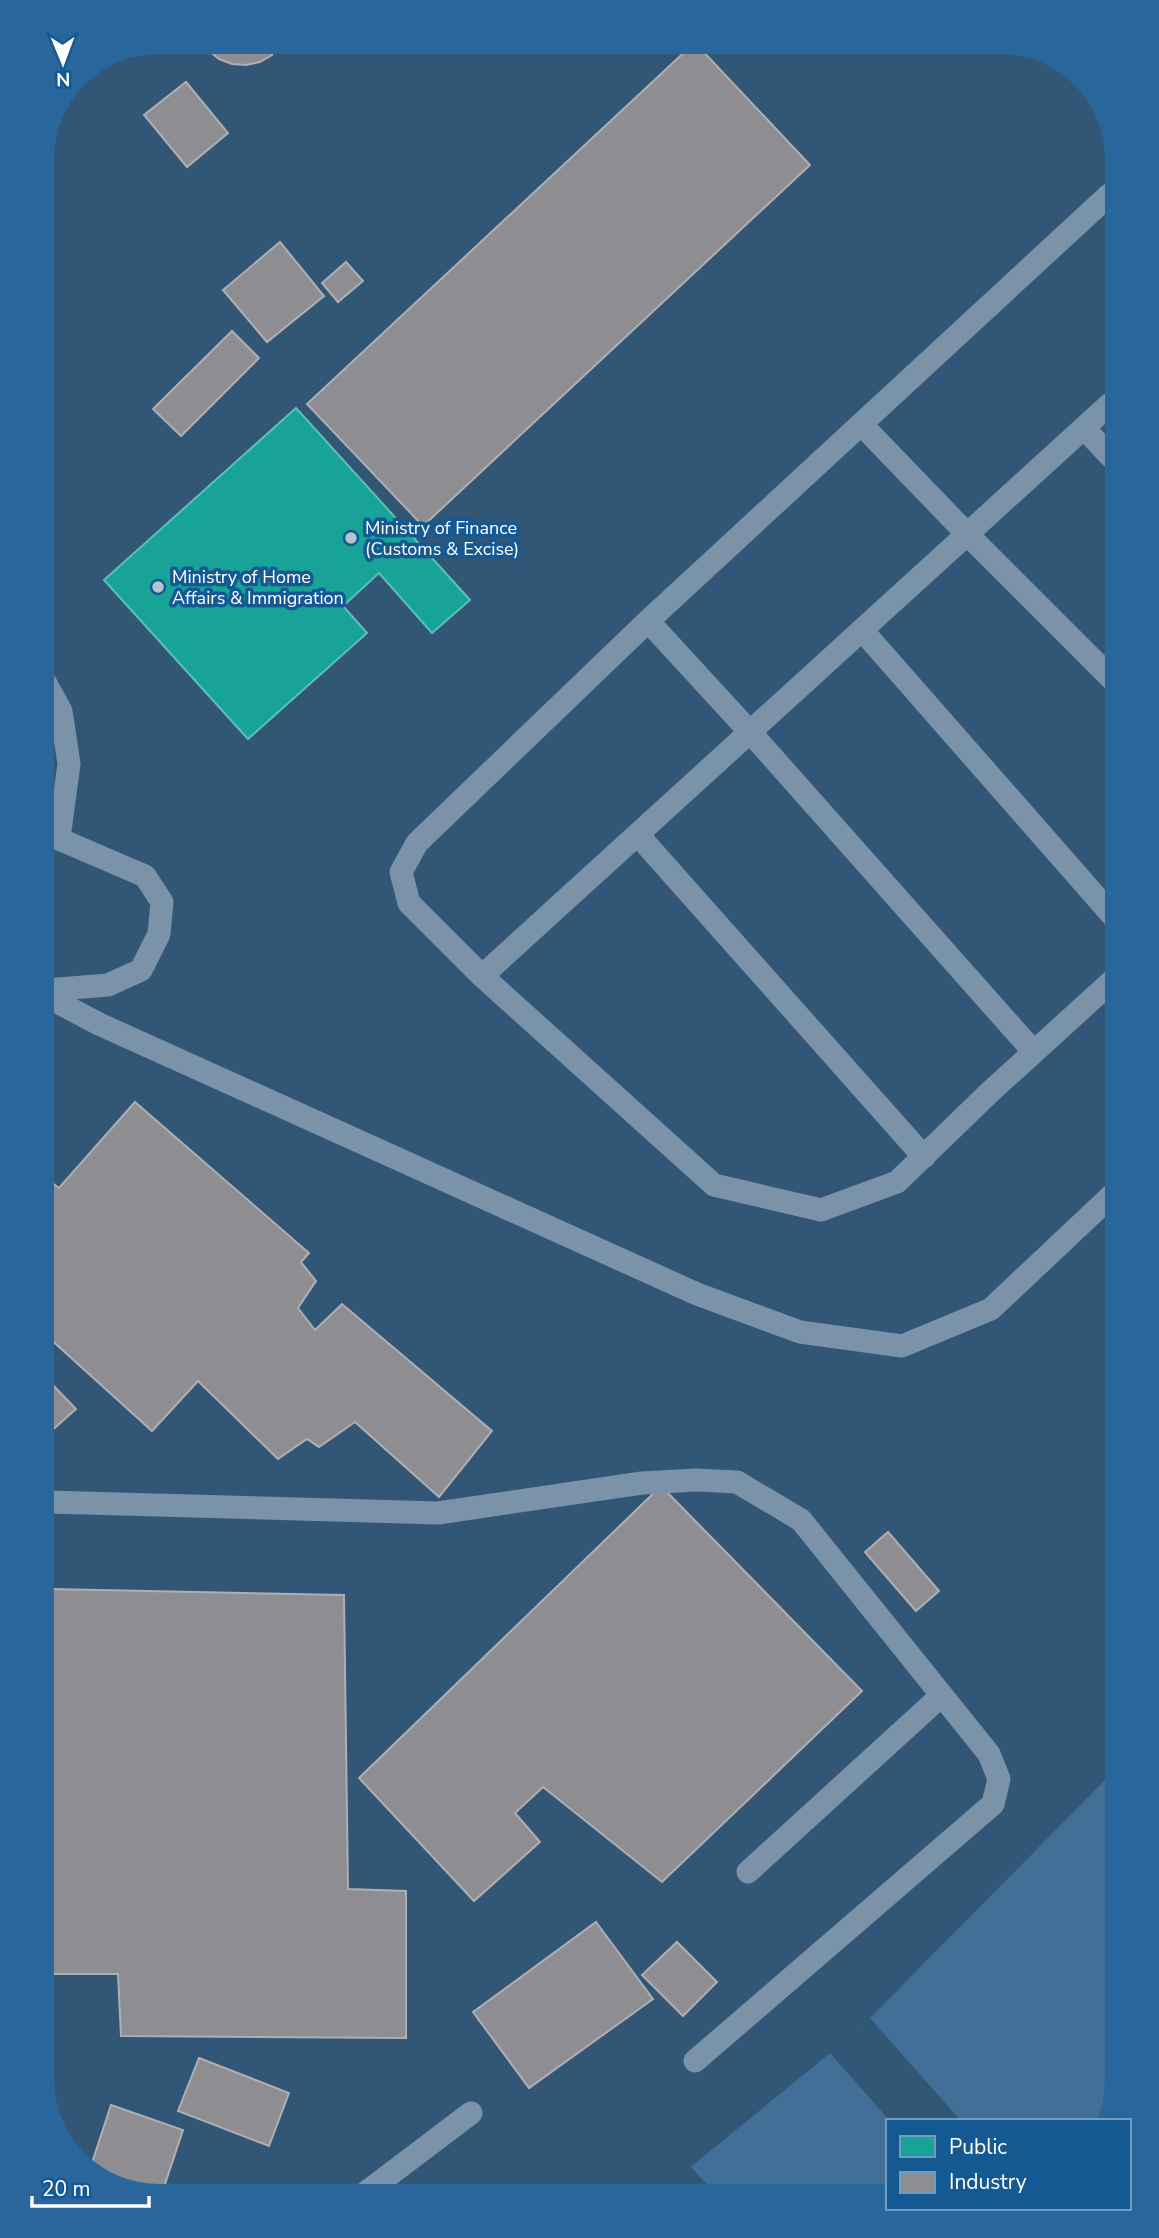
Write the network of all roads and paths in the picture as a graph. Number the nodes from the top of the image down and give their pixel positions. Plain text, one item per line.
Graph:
1 (1105, 198) edge
2 (1105, 409) edge
3 (861, 424) junction
4 (1084, 428) junction
5 (1105, 451) edge
6 (967, 534) junction
7 (648, 621) junction
8 (862, 630) junction
9 (1105, 672) edge
10 (54, 699) edge
11 (750, 732) junction
12 (54, 827) edge
13 (638, 835) junction
14 (54, 836) edge
15 (1105, 907) edge
16 (482, 976) junction
17 (1105, 987) edge
18 (54, 989) edge
19 (54, 1000) edge
20 (1034, 1052) junction
21 (924, 1157) junction
22 (1105, 1201) edge
23 (54, 1502) edge
24 (941, 1696) junction
25 (748, 1872) dead end
26 (695, 2062) dead end
27 (471, 2113) dead end
28 (377, 2184) edge

1 - 3 lane
2 - 4 lane
3 - 6 lane
3 - 7 lane
4 - 5 lane
4 - 6 lane
6 - 8 lane
6 - 9 lane
7 - 11 lane
7 - 16 lane
8 - 11 lane
8 - 15 lane
10 - 12 lane
11 - 13 lane
11 - 20 lane
13 - 16 lane
13 - 21 lane
14 - 18 lane
16 - 21 lane
17 - 20 lane
19 - 22 lane
20 - 21 lane
23 - 24 lane
24 - 25 lane
24 - 26 lane
27 - 28 lane

